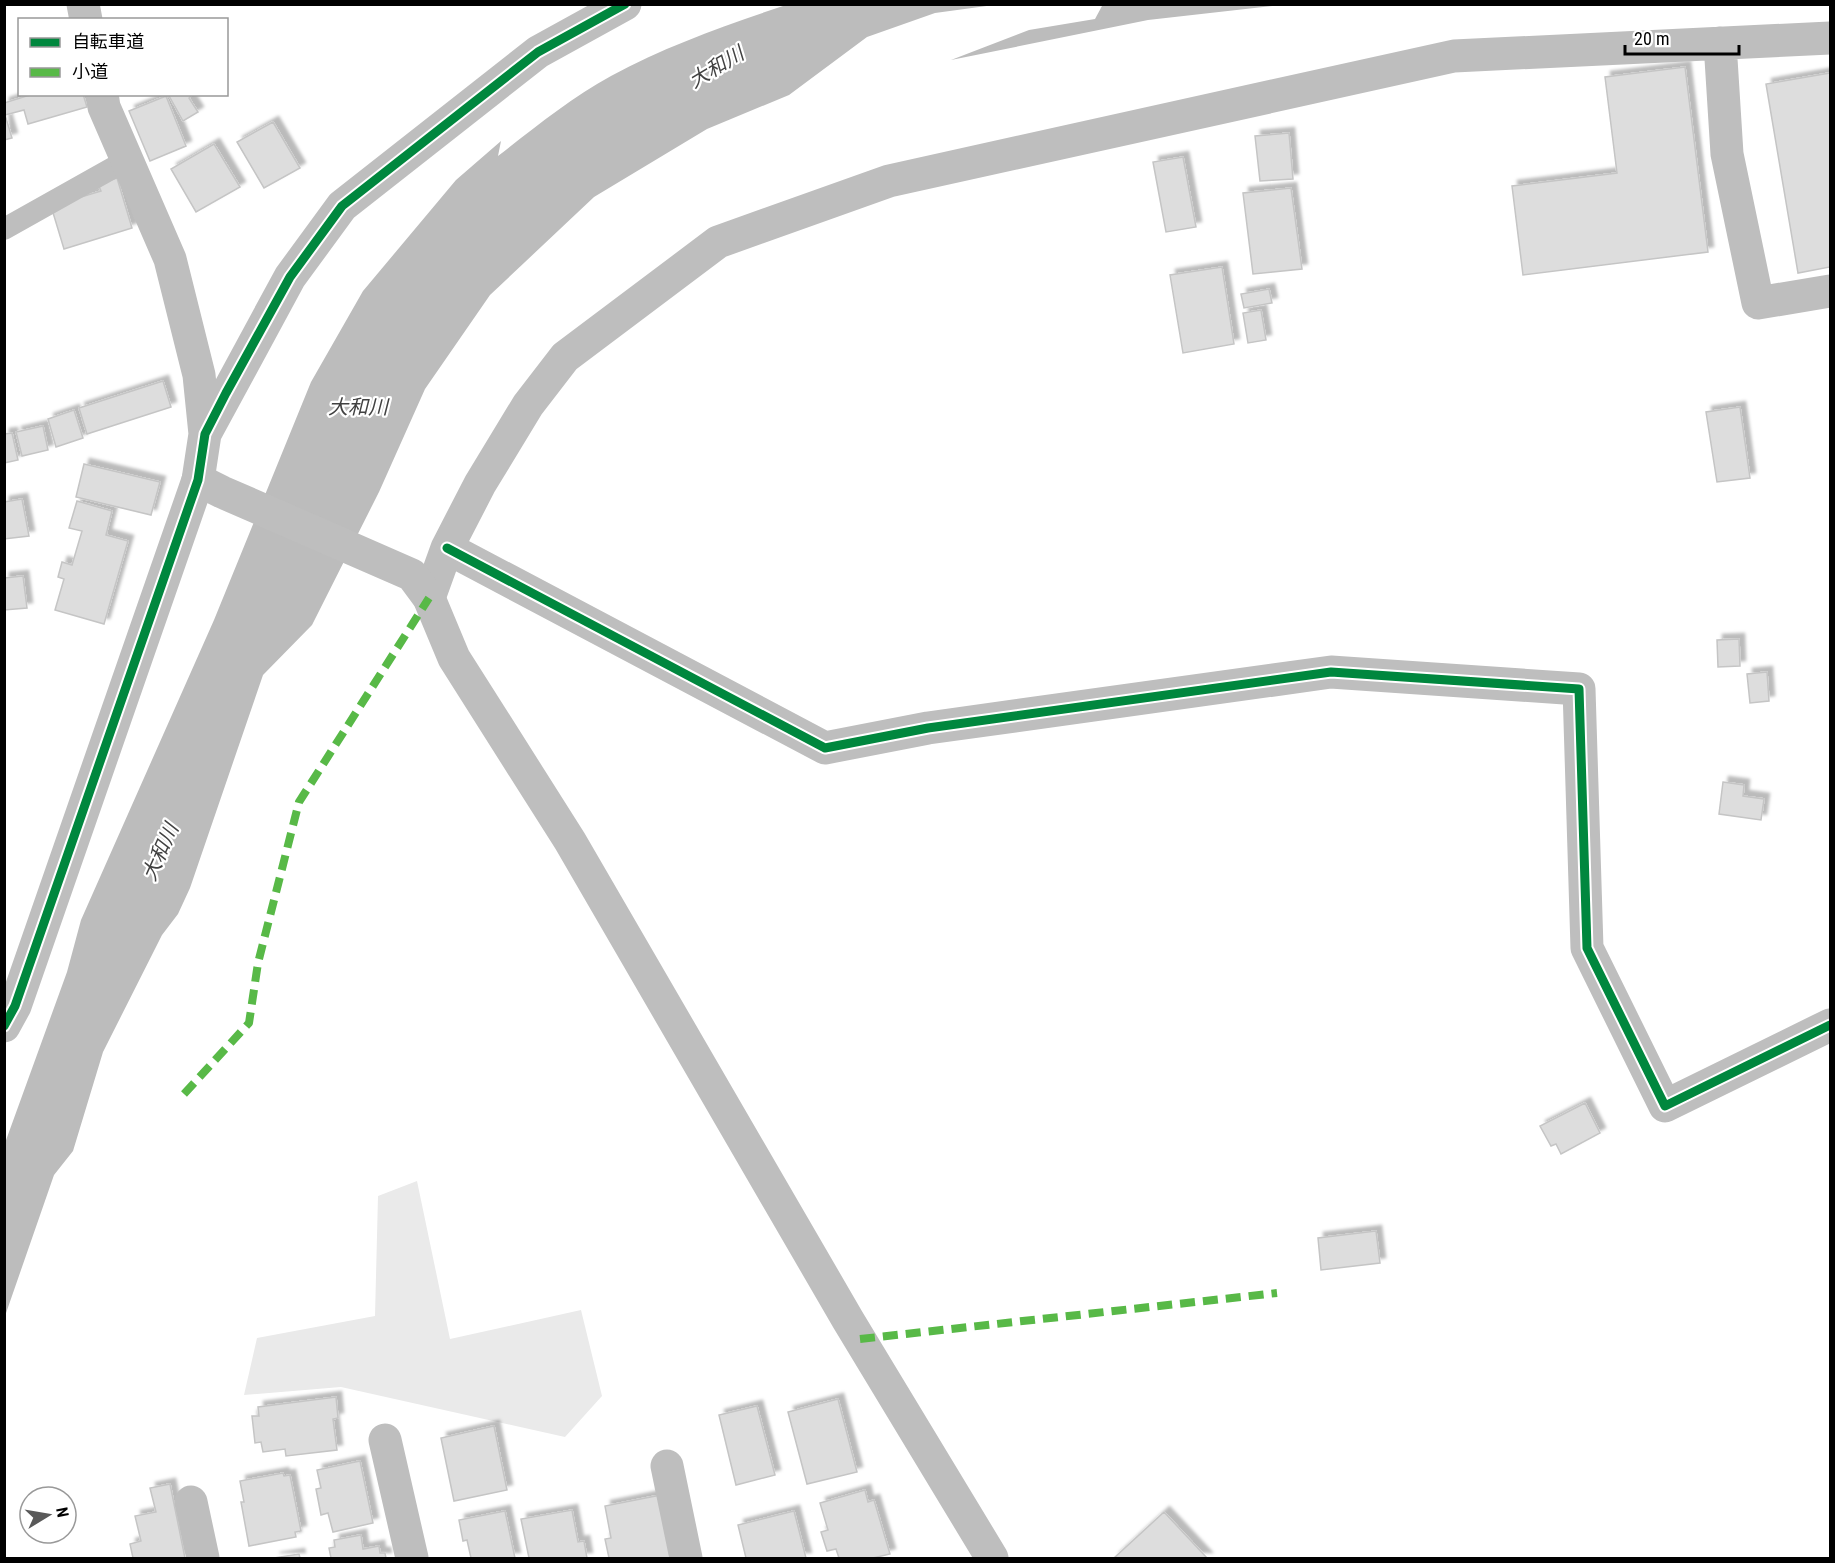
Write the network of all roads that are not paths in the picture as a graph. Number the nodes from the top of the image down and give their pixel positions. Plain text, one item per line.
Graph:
1 (625, 4) edge
2 (1830, 38) edge
3 (1720, 43) junction
4 (102, 96) edge
5 (127, 160) junction
6 (4, 229) edge
7 (1830, 291) edge
8 (205, 434) junction
9 (210, 486) junction
10 (447, 548) junction
11 (421, 587) junction
12 (1830, 1025) edge
13 (4, 1026) edge
14 (385, 1440) dead end
15 (667, 1466) dead end
16 (191, 1502) dead end
17 (986, 1557) edge
18 (203, 1558) edge
19 (412, 1558) edge
20 (687, 1558) edge

1 - 8 street
2 - 3 street
3 - 7 street
3 - 10 street
4 - 5 street
5 - 6 lane
5 - 8 street
8 - 9 street
9 - 11 street
9 - 13 street
10 - 11 street
10 - 12 street
11 - 17 street
14 - 19 street
15 - 20 street
16 - 18 street

